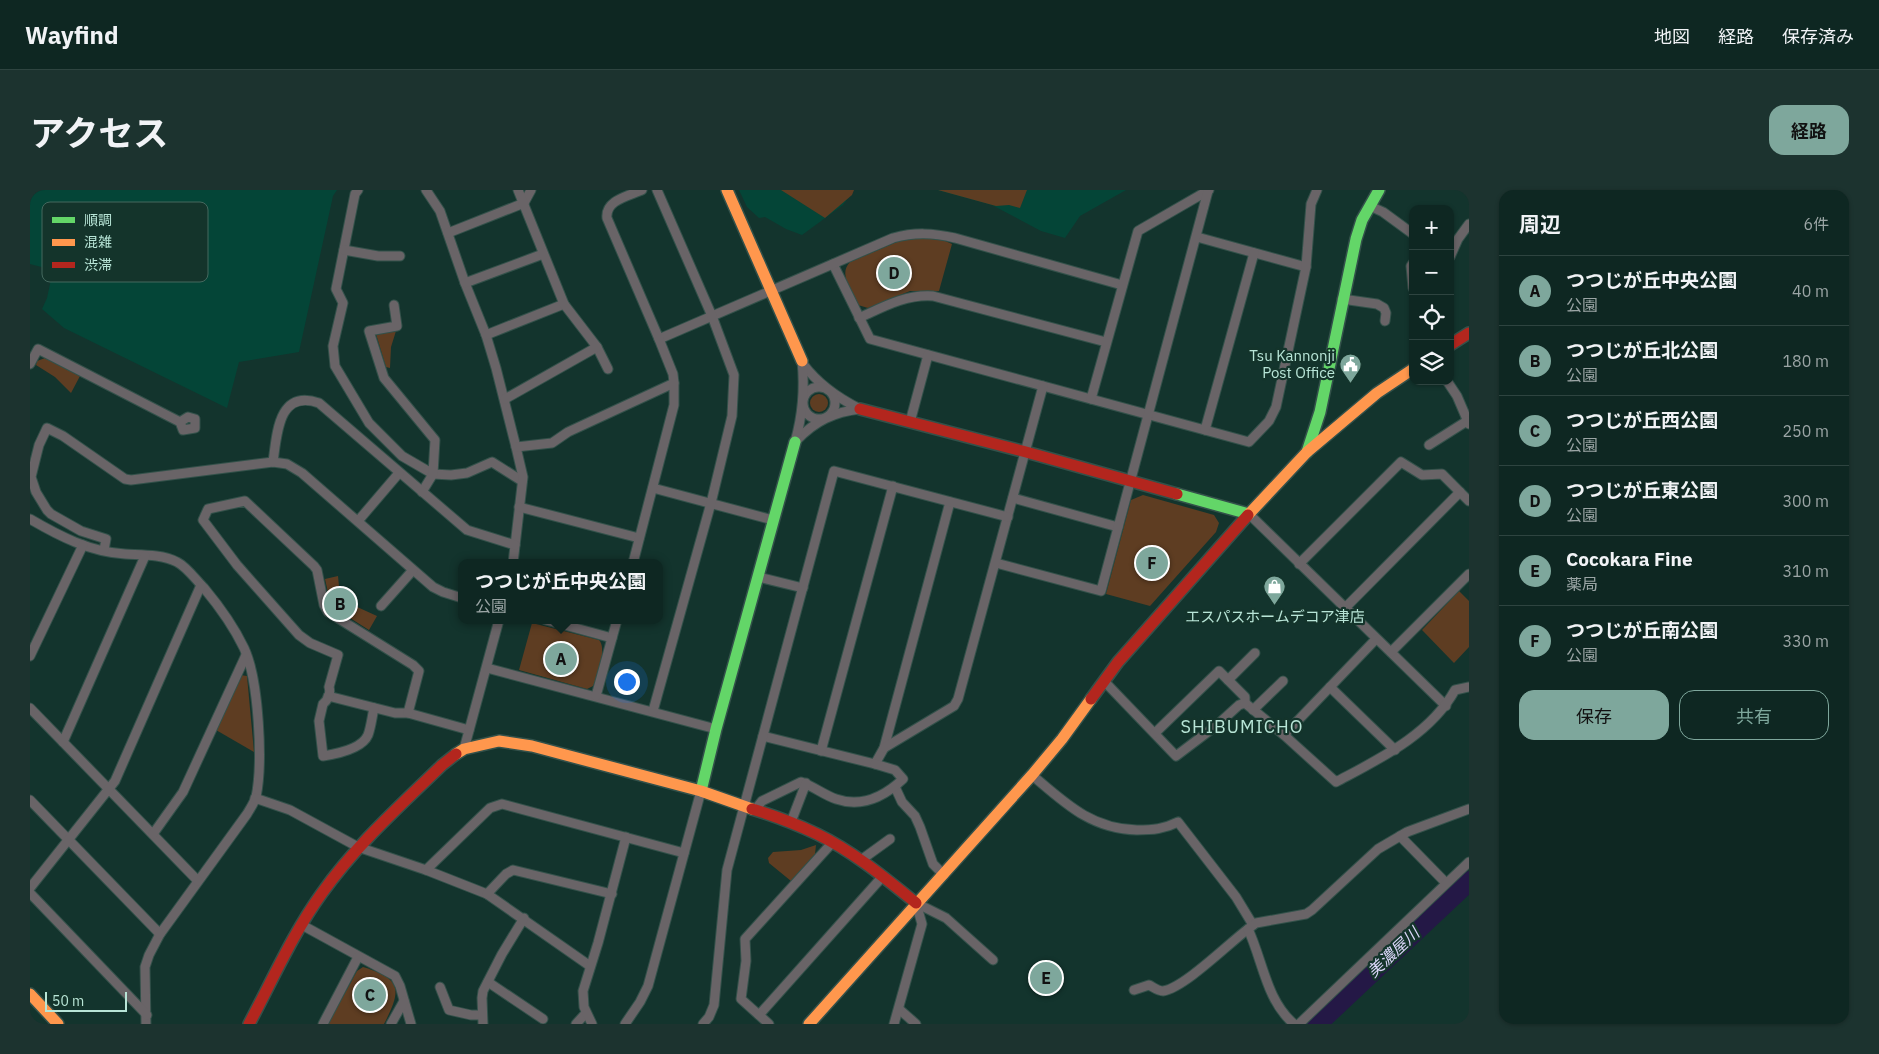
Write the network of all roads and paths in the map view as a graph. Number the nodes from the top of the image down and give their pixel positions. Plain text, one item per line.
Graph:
1 (358, 190) edge
2 (426, 190) edge
3 (518, 190) edge
4 (530, 190) edge
5 (642, 190) edge
6 (657, 190) edge
7 (727, 190) edge
8 (1209, 190) edge
9 (1317, 190) edge
10 (1379, 190) edge
11 (524, 203) junction
12 (1370, 206) junction
13 (1469, 224) edge
14 (1409, 231) edge
15 (448, 233) junction
16 (1197, 237) junction
17 (344, 250) junction
18 (1453, 250) edge
19 (544, 254) junction
20 (1254, 254) junction
21 (400, 256) dead end
22 (833, 264) junction
23 (1306, 267) junction
24 (465, 282) junction
25 (1122, 285) junction
26 (770, 291) junction
27 (1342, 299) junction
28 (564, 304) junction
29 (394, 306) dead end
30 (712, 316) junction
31 (859, 318) junction
32 (1384, 321) dead end
33 (1469, 333) edge
34 (486, 335) junction
35 (659, 339) junction
36 (1106, 342) junction
37 (1454, 342) edge
38 (596, 347) junction
39 (928, 355) junction
40 (802, 361) junction
41 (30, 364) edge
42 (608, 368) dead end
43 (1409, 373) edge
44 (674, 383) junction
45 (1450, 385) edge
46 (1043, 386) junction
47 (828, 390) junction
48 (505, 399) junction
49 (1091, 399) junction
50 (804, 401) junction
51 (860, 409) junction
52 (1148, 415) junction
53 (824, 418) junction
54 (180, 422) dead end
55 (910, 422) junction
56 (1468, 422) edge
57 (1205, 430) junction
58 (795, 442) junction
59 (1429, 445) dead end
60 (516, 447) junction
61 (1026, 452) junction
62 (1307, 452) junction
63 (273, 462) junction
64 (399, 473) junction
65 (433, 474) junction
66 (522, 481) junction
67 (1131, 482) junction
68 (894, 486) junction
69 (653, 488) junction
70 (422, 492) junction
71 (1460, 492) junction
72 (1014, 498) junction
73 (950, 502) junction
74 (1469, 502) edge
75 (710, 503) junction
76 (519, 507) junction
77 (1249, 514) junction
78 (1008, 518) junction
79 (30, 519) edge
80 (773, 520) junction
81 (358, 521) junction
82 (1118, 527) junction
83 (639, 538) junction
84 (83, 545) junction
85 (515, 545) junction
86 (104, 550) junction
87 (145, 556) junction
88 (514, 559) edge
89 (634, 559) edge
90 (996, 563) junction
91 (1299, 564) junction
92 (413, 570) junction
93 (1469, 574) edge
94 (758, 577) junction
95 (201, 585) junction
96 (803, 588) junction
97 (458, 597) edge
98 (381, 606) dead end
99 (1345, 608) junction
100 (498, 624) edge
101 (561, 624) edge
102 (616, 624) edge
103 (612, 638) junction
104 (1376, 639) junction
105 (1392, 652) junction
106 (1255, 653) dead end
107 (246, 654) junction
108 (30, 656) edge
109 (487, 668) junction
110 (1228, 680) junction
111 (1104, 681) junction
112 (1283, 681) dead end
113 (1330, 687) junction
114 (1469, 688) edge
115 (328, 696) junction
116 (596, 696) junction
117 (1246, 704) junction
118 (1446, 706) junction
119 (30, 708) edge
120 (374, 708) junction
121 (1253, 710) junction
122 (653, 712) junction
123 (408, 713) junction
124 (716, 729) junction
125 (470, 730) junction
126 (1155, 733) junction
127 (1284, 735) junction
128 (763, 736) junction
129 (63, 742) junction
130 (884, 748) junction
131 (464, 749) junction
132 (1395, 750) junction
133 (821, 751) junction
134 (875, 764) junction
135 (1032, 775) junction
136 (806, 784) junction
137 (895, 787) junction
138 (109, 788) junction
139 (701, 791) junction
140 (256, 798) junction
141 (30, 800) edge
142 (744, 805) junction
143 (1469, 809) edge
144 (755, 810) junction
145 (791, 822) junction
146 (153, 834) junction
147 (1400, 836) junction
148 (626, 837) junction
149 (890, 839) dead end
150 (68, 840) junction
151 (832, 843) junction
152 (358, 847) junction
153 (684, 853) junction
154 (861, 860) junction
155 (1469, 862) edge
156 (426, 870) junction
157 (944, 875) junction
158 (883, 876) junction
159 (198, 881) junction
160 (1446, 884) junction
161 (30, 888) edge
162 (30, 894) edge
163 (487, 894) junction
164 (612, 894) junction
165 (916, 903) junction
166 (524, 918) junction
167 (302, 925) junction
168 (1250, 927) junction
169 (160, 934) junction
170 (358, 957) junction
171 (993, 960) dead end
172 (590, 966) junction
173 (488, 982) junction
174 (440, 987) dead end
175 (1134, 990) dead end
176 (30, 994) edge
177 (404, 1000) junction
178 (899, 1008) junction
179 (586, 1013) junction
180 (759, 1015) junction
181 (146, 1019) edge
182 (482, 1019) edge
183 (543, 1019) dead end
184 (58, 1024) edge
185 (249, 1024) edge
186 (323, 1024) edge
187 (391, 1024) edge
188 (411, 1024) edge
189 (576, 1024) edge
190 (592, 1024) edge
191 (625, 1024) edge
192 (703, 1024) edge
193 (769, 1024) edge
194 (809, 1024) edge
195 (894, 1024) edge
196 (916, 1024) edge
197 (1294, 1024) edge
198 (1299, 1024) edge

1 - 17 street
2 - 15 street
3 - 11 street
4 - 11 street
5 - 35 street
6 - 30 street
7 - 26 street
8 - 16 street
8 - 25 street
9 - 23 street
10 - 12 street
11 - 15 street
11 - 19 street
12 - 14 street
12 - 27 street
13 - 18 street
15 - 24 street
16 - 20 street
16 - 52 street
17 - 21 street
17 - 65 street
19 - 24 street
19 - 28 street
20 - 23 street
20 - 57 street
22 - 25 street
22 - 26 street
22 - 31 street
23 - 57 street
24 - 34 street
25 - 36 street
26 - 30 street
26 - 40 street
27 - 32 street
27 - 62 street
28 - 34 street
28 - 38 street
29 - 65 street
30 - 35 street
30 - 75 street
31 - 36 street
31 - 39 street
33 - 37 street
34 - 48 street
35 - 44 street
36 - 49 street
38 - 42 street
38 - 48 street
39 - 46 street
39 - 55 street
40 - 47 street
40 - 50 street
41 - 54 street
43 - 62 street
44 - 60 street
44 - 69 street
45 - 56 street
46 - 49 street
46 - 61 street
47 - 50 street
47 - 51 street
47 - 53 street
48 - 60 street
49 - 52 street
50 - 53 street
50 - 58 street
51 - 53 street
51 - 55 street
52 - 57 street
52 - 67 street
53 - 58 street
55 - 61 street
56 - 59 street
58 - 80 street
60 - 66 street
61 - 67 street
61 - 72 street
62 - 77 street
63 - 64 street
63 - 81 street
63 - 86 street
64 - 70 street
64 - 81 street
65 - 66 street
65 - 70 street
66 - 76 street
67 - 77 street
67 - 82 street
68 - 73 street
68 - 96 street
68 - 133 street
69 - 75 street
69 - 83 street
70 - 85 street
71 - 74 street
71 - 91 street
71 - 99 street
72 - 78 street
72 - 82 street
73 - 78 street
73 - 130 street
75 - 80 street
75 - 122 street
76 - 83 street
76 - 85 street
77 - 91 street
77 - 111 street
78 - 90 street
79 - 84 street
80 - 94 street
81 - 92 street
82 - 90 street
83 - 89 street
84 - 86 street
84 - 108 street
85 - 88 street
86 - 87 street
87 - 95 street
87 - 129 street
90 - 130 street
91 - 99 street
92 - 97 street
92 - 98 street
93 - 105 street
94 - 96 street
94 - 124 street
95 - 107 street
95 - 138 street
96 - 128 street
99 - 104 street
100 - 109 street
101 - 103 street
102 - 103 street
103 - 116 street
104 - 105 street
104 - 113 street
105 - 118 street
106 - 110 street
107 - 140 street
107 - 146 street
109 - 116 street
109 - 125 street
110 - 117 street
110 - 126 street
111 - 126 street
111 - 135 street
112 - 121 street
113 - 127 street
113 - 132 street
114 - 118 street
115 - 120 street
115 - 120 street
115 - 123 street
116 - 122 street
117 - 121 street
117 - 126 street
118 - 132 street
119 - 129 street
120 - 123 street
121 - 127 street
122 - 124 street
123 - 125 street
124 - 139 street
125 - 131 street
127 - 132 street
128 - 133 street
128 - 142 street
129 - 138 street
130 - 134 street
131 - 139 street
131 - 152 street
133 - 134 street
134 - 137 street
135 - 157 street
135 - 168 street
136 - 137 street
136 - 144 street
136 - 145 street
137 - 157 street
138 - 146 street
138 - 150 street
139 - 142 street
139 - 153 street
140 - 152 street
140 - 159 street
141 - 150 street
142 - 144 street
142 - 192 street
143 - 147 street
144 - 145 street
145 - 151 street
146 - 159 street
147 - 160 street
147 - 168 street
148 - 153 street
148 - 156 street
148 - 164 street
149 - 154 street
150 - 161 street
150 - 169 street
151 - 154 street
151 - 180 street
152 - 156 street
152 - 167 street
153 - 191 street
154 - 158 street
155 - 160 street
156 - 163 street
157 - 165 street
158 - 165 street
158 - 180 street
159 - 169 street
160 - 198 street
162 - 181 street
163 - 164 street
163 - 166 street
164 - 172 street
165 - 171 street
165 - 178 street
165 - 194 street
166 - 172 street
166 - 173 street
167 - 170 street
167 - 185 street
168 - 175 street
168 - 197 street
169 - 181 street
170 - 177 street
170 - 186 street
172 - 179 street
173 - 182 street
173 - 183 street
174 - 182 street
176 - 184 street
177 - 187 street
177 - 188 street
178 - 195 street
178 - 196 street
179 - 189 street
179 - 190 street
180 - 193 street

